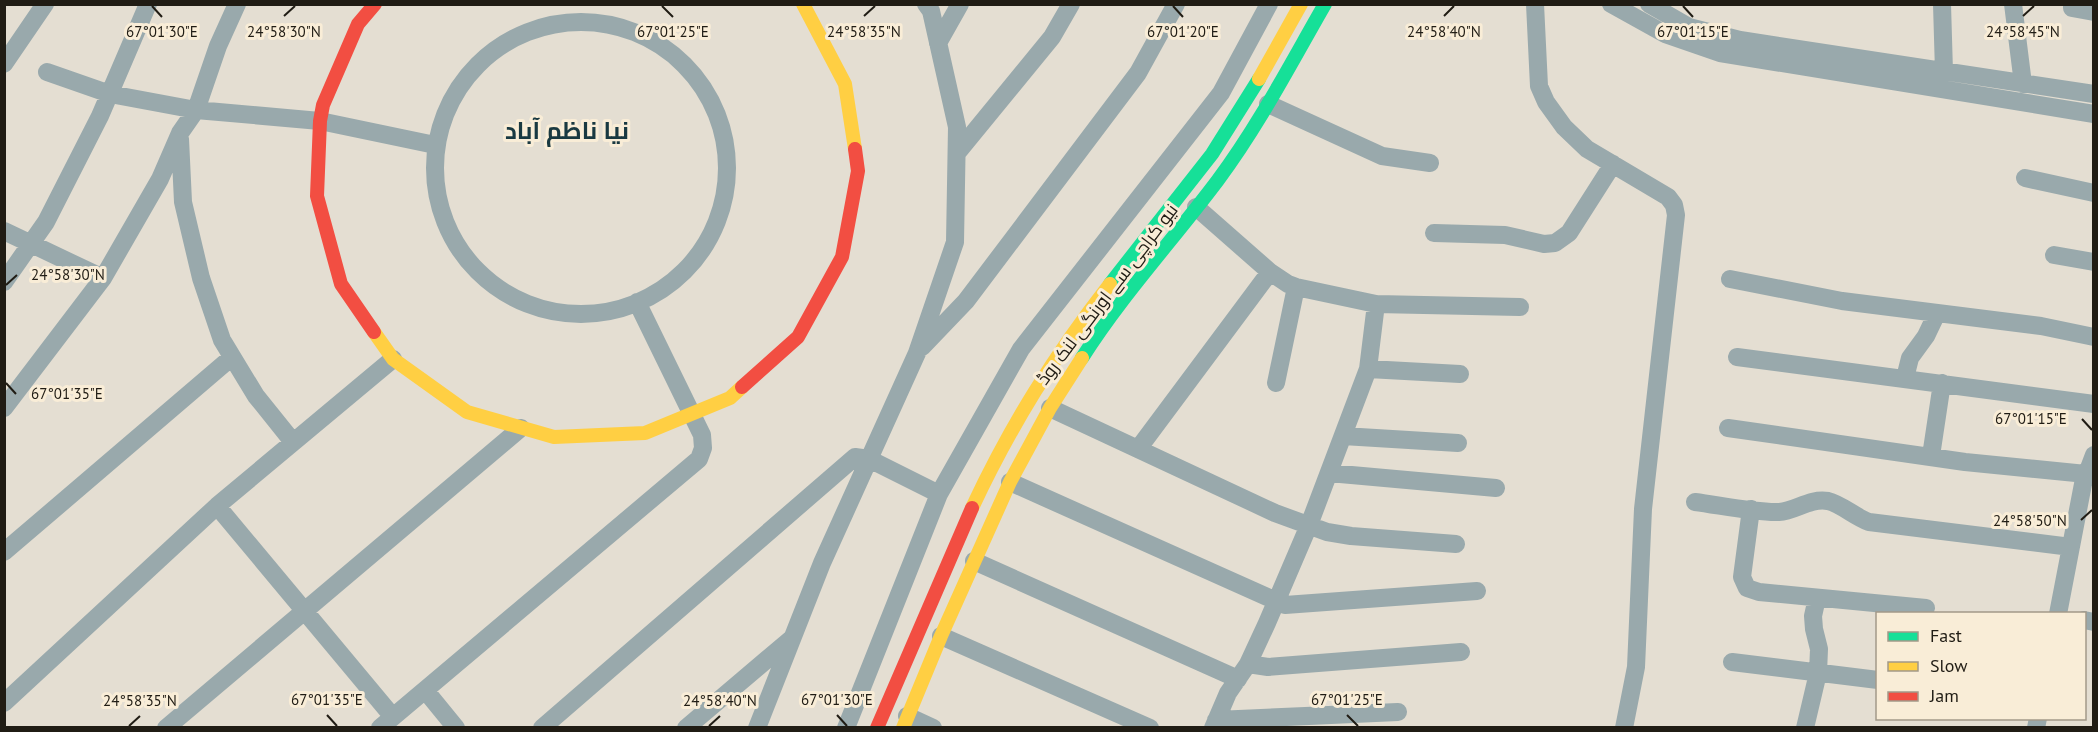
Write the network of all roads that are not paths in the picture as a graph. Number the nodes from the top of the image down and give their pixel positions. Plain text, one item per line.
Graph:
1 (45, 4) edge
2 (148, 4) edge
3 (237, 4) edge
4 (375, 4) edge
5 (803, 4) edge
6 (926, 4) edge
7 (960, 4) edge
8 (1071, 4) edge
9 (1176, 4) edge
10 (1269, 4) edge
11 (1301, 4) edge
12 (1325, 4) edge
13 (1535, 4) edge
14 (1611, 4) edge
15 (1649, 4) edge
16 (1941, 4) edge
17 (2013, 4) edge
18 (2072, 4) edge
19 (2094, 12) edge
20 (582, 13) edge
21 (938, 43) junction
22 (4, 64) edge
23 (47, 72) dead end
24 (1944, 72) junction
25 (2023, 84) junction
26 (110, 94) junction
27 (2094, 94) edge
28 (1268, 104) junction
29 (196, 110) junction
30 (2094, 114) edge
31 (320, 121) junction
32 (180, 133) junction
33 (435, 145) junction
34 (957, 153) junction
35 (1430, 163) dead end
36 (1613, 165) junction
37 (2025, 178) dead end
38 (2094, 193) edge
39 (1197, 207) junction
40 (4, 231) edge
41 (1434, 233) dead end
42 (31, 243) junction
43 (2054, 255) dead end
44 (2094, 262) edge
45 (1270, 272) junction
46 (103, 278) junction
47 (1730, 279) dead end
48 (4, 282) edge
49 (1296, 287) junction
50 (637, 302) junction
51 (1376, 304) junction
52 (1520, 307) dead end
53 (1937, 313) junction
54 (2094, 337) edge
55 (917, 353) junction
56 (232, 357) junction
57 (1737, 357) dead end
58 (393, 359) junction
59 (1368, 369) junction
60 (1460, 374) dead end
61 (1905, 378) junction
62 (1276, 383) dead end
63 (1942, 383) junction
64 (2094, 404) edge
65 (4, 408) edge
66 (1050, 408) junction
67 (691, 414) junction
68 (521, 428) junction
69 (1728, 428) dead end
70 (1343, 435) junction
71 (293, 442) junction
72 (1458, 443) dead end
73 (1138, 449) junction
74 (2094, 455) edge
75 (1931, 456) junction
76 (869, 459) junction
77 (1329, 473) junction
78 (2086, 474) junction
79 (1010, 482) junction
80 (1496, 488) dead end
81 (939, 494) junction
82 (977, 498) junction
83 (1695, 502) dead end
84 (217, 506) junction
85 (998, 507) junction
86 (1751, 509) junction
87 (2085, 515) edge
88 (1309, 525) junction
89 (1456, 544) dead end
90 (2071, 547) junction
91 (4, 552) edge
92 (974, 561) junction
93 (1477, 591) dead end
94 (1817, 598) junction
95 (1276, 602) junction
96 (1926, 608) dead end
97 (304, 611) junction
98 (2060, 612) edge
99 (941, 636) junction
100 (792, 638) junction
101 (1461, 652) dead end
102 (1732, 662) dead end
103 (1243, 672) junction
104 (1818, 673) junction
105 (1876, 680) edge
106 (425, 690) junction
107 (4, 703) edge
108 (1398, 712) dead end
109 (386, 722) edge
110 (905, 722) edge
111 (1215, 724) edge
112 (166, 728) edge
113 (456, 728) edge
114 (542, 728) edge
115 (686, 728) edge
116 (757, 728) edge
117 (846, 728) edge
118 (877, 728) edge
119 (933, 728) edge
120 (1150, 728) edge
121 (1624, 728) edge
122 (1806, 728) edge

1 - 22 street
2 - 26 street
3 - 29 street
4 - 31 street
5 - 67 street
6 - 21 street
7 - 21 street
8 - 34 street
9 - 55 street
10 - 81 street
11 - 82 street, نیو کراچی سے اورنگی لنک روڈ
12 - 28 street, نیو کراچی سے اورنگی لنک روڈ
13 - 36 street
14 - 30 street
15 - 24 street
16 - 24 street
17 - 25 street
18 - 19 street
20 - 33 street
20 - 50 street
21 - 34 street
23 - 26 street
24 - 25 street
25 - 27 street
26 - 29 street
26 - 42 street
28 - 35 street
28 - 39 street, نیو کراچی سے اورنگی لنک روڈ
29 - 31 street
29 - 32 street
31 - 33 street
31 - 58 street
32 - 46 street
32 - 56 street
33 - 50 street
34 - 55 street
36 - 41 street
36 - 121 street
37 - 38 street
39 - 45 street
39 - 66 street, نیو کراچی سے اورنگی لنک روڈ
40 - 42 street
42 - 46 street
42 - 48 street
43 - 44 street
45 - 49 street
45 - 73 street
46 - 65 street
47 - 53 street
49 - 51 street
49 - 62 street
50 - 67 street
51 - 52 street
51 - 59 street
53 - 54 street
53 - 61 street
55 - 76 street
56 - 71 street
56 - 91 street
57 - 61 street
58 - 68 street
58 - 71 street
59 - 60 street
59 - 70 street
61 - 63 street
63 - 64 street
63 - 75 street
66 - 73 street
66 - 79 street, نیو کراچی سے اورنگی لنک روڈ
67 - 68 street
67 - 106 street
68 - 97 street
69 - 75 street
70 - 72 street
70 - 77 street
71 - 84 street
73 - 88 street
74 - 78 street
75 - 78 street
76 - 81 street
76 - 100 street
76 - 114 street
77 - 80 street
77 - 88 street
78 - 87 street
79 - 85 street, نیو کراچی سے اورنگی لنک روڈ
79 - 95 street
81 - 117 street
82 - 85 street
82 - 118 street, نیو کراچی سے اورنگی لنک روڈ
83 - 86 street
84 - 97 street
84 - 107 street
85 - 92 street, نیو کراچی سے اورنگی لنک روڈ
86 - 90 street
86 - 94 street
87 - 90 street
88 - 89 street
88 - 95 street
90 - 98 street
92 - 99 street, نیو کراچی سے اورنگی لنک روڈ
92 - 103 street
93 - 95 street
94 - 96 street
94 - 104 street
95 - 103 street
97 - 109 street
97 - 112 street
99 - 110 street, نیو کراچی سے اورنگی لنک روڈ
99 - 120 street
100 - 115 street
100 - 116 street
101 - 103 street
102 - 104 street
103 - 111 street
104 - 105 street
104 - 122 street
106 - 109 street
106 - 113 street
108 - 111 street
110 - 119 street

